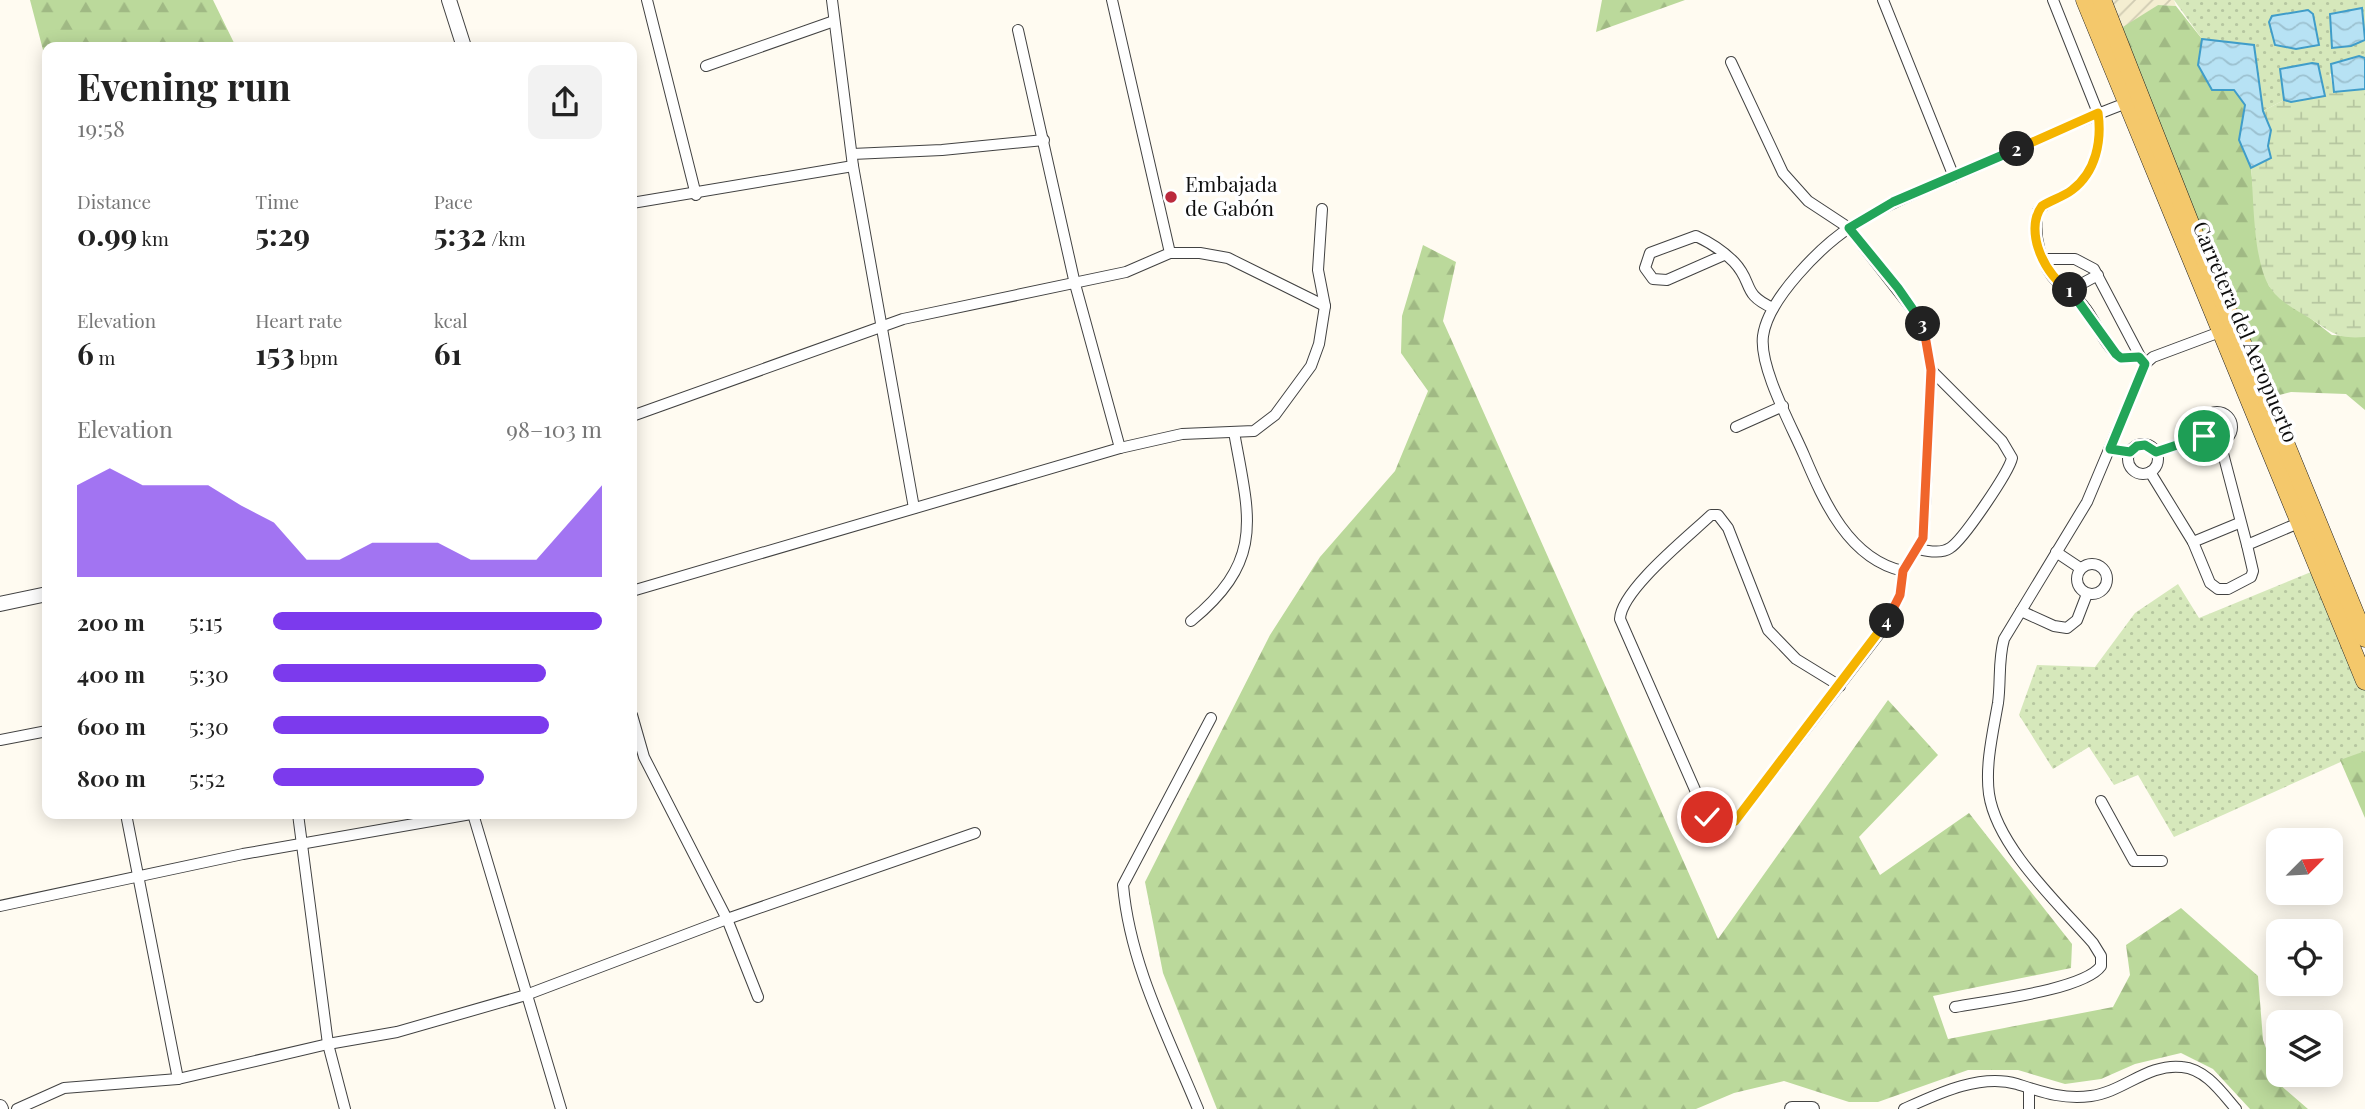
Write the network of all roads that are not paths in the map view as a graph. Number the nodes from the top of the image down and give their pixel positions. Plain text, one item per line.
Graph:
1 (449, 0) edge
2 (647, 0) edge
3 (832, 0) edge
4 (1112, 0) edge
5 (1883, 0) edge
6 (2053, 0) edge
7 (2085, 0) edge
8 (2102, 0) edge
9 (834, 21) junction
10 (1018, 30) dead end
11 (462, 42) edge
12 (1731, 62) dead end
13 (706, 66) dead end
14 (2134, 101) junction
15 (2098, 113) junction
16 (1044, 140) junction
17 (852, 154) junction
18 (853, 166) junction
19 (1954, 177) junction
20 (696, 195) junction
21 (637, 202) edge
22 (1322, 209) dead end
23 (1849, 228) junction
24 (1170, 253) junction
25 (1724, 255) junction
26 (2044, 259) junction
27 (2098, 275) junction
28 (1075, 284) junction
29 (2070, 290) junction
30 (1325, 306) junction
31 (1773, 308) junction
32 (883, 329) junction
33 (2220, 332) junction
34 (2142, 361) junction
35 (1931, 370) junction
36 (1783, 406) junction
37 (637, 414) edge
38 (1736, 426) dead end
39 (1234, 432) junction
40 (2204, 436) junction
41 (2220, 442) junction
42 (1120, 448) junction
43 (2110, 449) junction
44 (2130, 452) junction
45 (2156, 452) junction
46 (2150, 472) junction
47 (914, 508) junction
48 (2301, 522) junction
49 (2239, 523) junction
50 (2193, 542) junction
51 (2247, 545) junction
52 (1918, 550) junction
53 (2056, 552) junction
54 (2080, 568) junction
55 (1903, 571) junction
56 (637, 590) edge
57 (2087, 594) junction
58 (42, 595) edge
59 (0, 604) edge
60 (2021, 611) junction
61 (1191, 621) dead end
62 (2365, 638) edge
63 (2365, 681) edge
64 (1840, 687) junction
65 (1211, 718) dead end
66 (42, 732) edge
67 (637, 732) edge
68 (0, 740) edge
69 (644, 757) junction
70 (637, 759) edge
71 (2101, 801) dead end
72 (128, 819) edge
73 (299, 819) edge
74 (444, 819) edge
75 (473, 819) edge
76 (975, 833) dead end
77 (302, 844) junction
78 (2162, 861) dead end
79 (137, 876) junction
80 (0, 906) edge
81 (727, 919) junction
82 (526, 995) junction
83 (758, 997) dead end
84 (1955, 1007) dead end
85 (328, 1044) junction
86 (178, 1079) junction
87 (2029, 1090) junction
88 (17, 1109) edge
89 (345, 1109) edge
90 (561, 1109) edge
91 (1198, 1109) edge
92 (1792, 1109) edge
93 (1812, 1109) edge
94 (1903, 1109) edge
95 (2029, 1109) edge
96 (2236, 1109) edge

1 - 11 street
2 - 20 street
3 - 9 street
4 - 24 street
5 - 19 street
6 - 15 street
7 - 14 main road, Carretera del Aeropuerto
8 - 14 main road, Carretera del Aeropuerto
9 - 13 street
9 - 17 street
10 - 16 street
12 - 23 street
14 - 15 street
14 - 33 main road, Carretera del Aeropuerto
14 - 62 main road, Carretera del Aeropuerto
15 - 19 street
15 - 26 street
16 - 17 street
16 - 28 street
17 - 18 street
18 - 20 street
18 - 32 street
19 - 23 street
20 - 21 street
22 - 30 street
23 - 31 street
23 - 35 street
24 - 28 street
24 - 30 street
25 - 25 street
25 - 31 street
26 - 27 street
26 - 29 street
27 - 29 street
27 - 34 street
28 - 32 street
28 - 42 street
29 - 34 street
30 - 39 street
31 - 36 street
32 - 37 street
32 - 47 street
33 - 34 street
33 - 48 main road, Carretera del Aeropuerto
34 - 43 street
35 - 52 street
35 - 52 street
36 - 38 street
36 - 55 street
39 - 42 street
39 - 61 street
40 - 41 street
40 - 41 street
40 - 45 street
41 - 49 street
42 - 47 street
43 - 44 street
43 - 53 street
44 - 45 street
44 - 46 street
45 - 46 street
46 - 50 street
47 - 56 street
48 - 51 street
48 - 63 main road, Carretera del Aeropuerto
49 - 50 street
49 - 51 street
50 - 51 street
52 - 55 street
53 - 54 street
53 - 60 street
54 - 57 street
54 - 57 street
55 - 64 street
57 - 60 street
58 - 59 street
60 - 84 street
64 - 64 street
65 - 91 street
66 - 68 street
67 - 69 street
69 - 70 street
69 - 81 street
71 - 78 street
72 - 79 street
73 - 77 street
74 - 77 street
75 - 82 street
76 - 81 street
77 - 79 street
77 - 85 street
79 - 80 street
79 - 86 street
81 - 82 street
81 - 83 street
82 - 85 street
82 - 90 street
85 - 86 street
85 - 89 street
86 - 88 street
87 - 94 street
87 - 95 street
87 - 96 street
92 - 93 street

